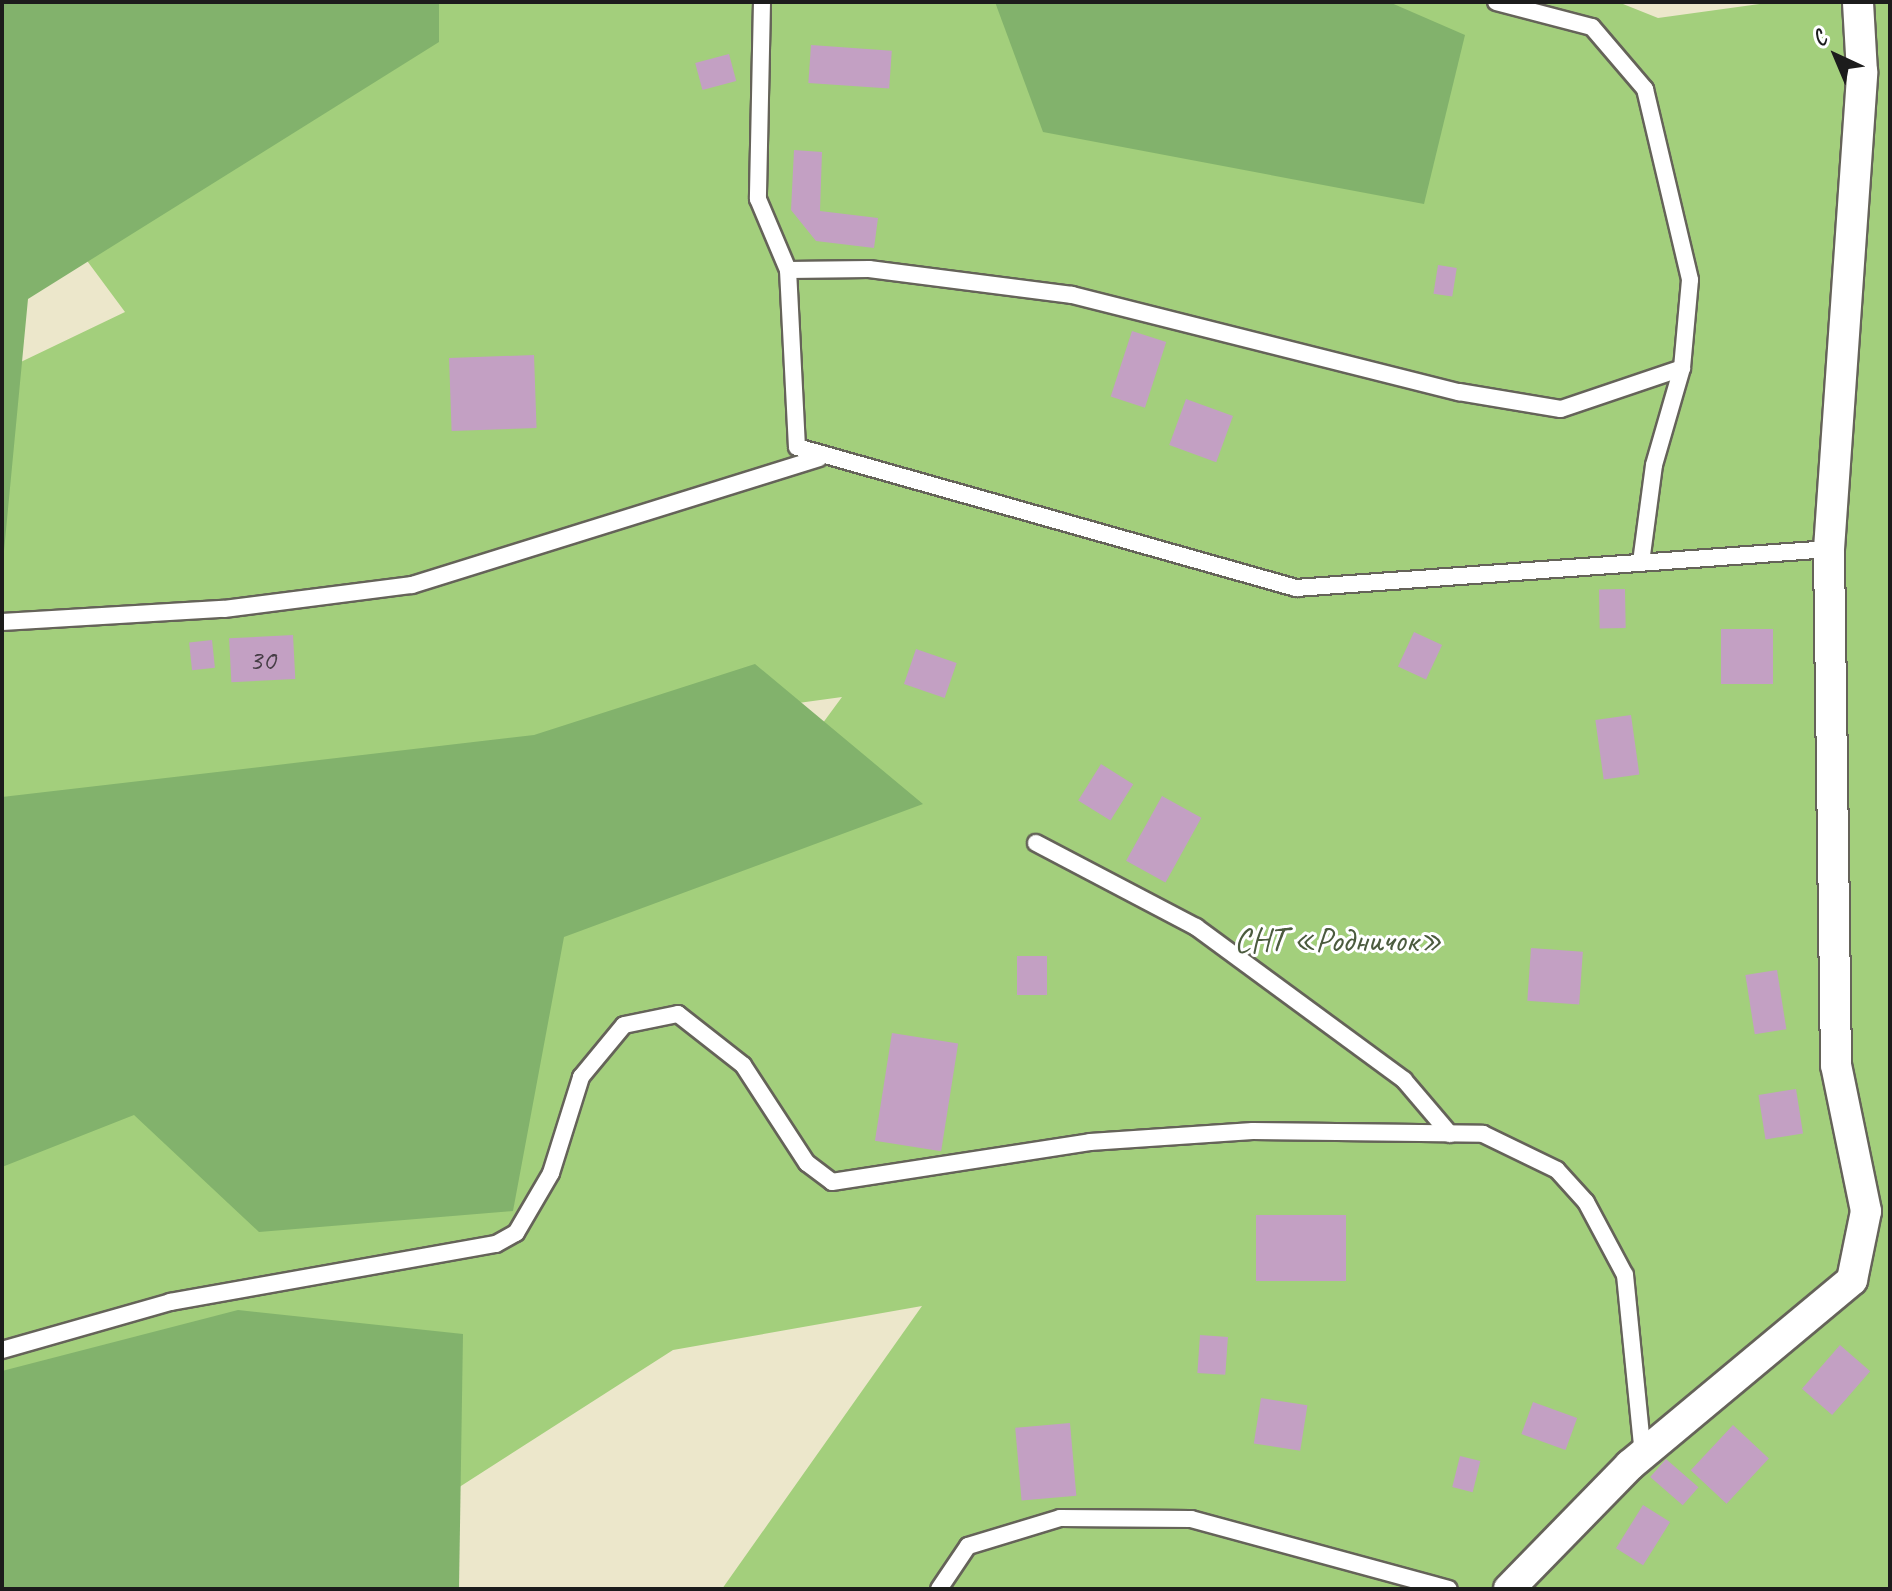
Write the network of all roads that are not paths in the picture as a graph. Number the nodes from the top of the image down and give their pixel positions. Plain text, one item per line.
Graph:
1 (762, 2) edge
2 (1496, 2) edge
3 (1858, 2) edge
4 (788, 270) junction
5 (1682, 368) junction
6 (819, 458) junction
7 (1829, 549) junction
8 (1641, 562) junction
9 (2, 622) edge
10 (1036, 843) dead end
11 (1450, 1134) junction
12 (2, 1350) edge
13 (1643, 1454) junction
14 (939, 1589) edge
15 (1449, 1589) edge
16 (1509, 1589) edge

1 - 4 lane
2 - 5 lane
3 - 7 street
4 - 5 lane
4 - 6 lane
5 - 8 lane
6 - 8 lane
6 - 9 lane
7 - 8 lane
7 - 13 street
10 - 11 lane
11 - 12 lane
11 - 13 lane
13 - 16 street
14 - 15 lane

